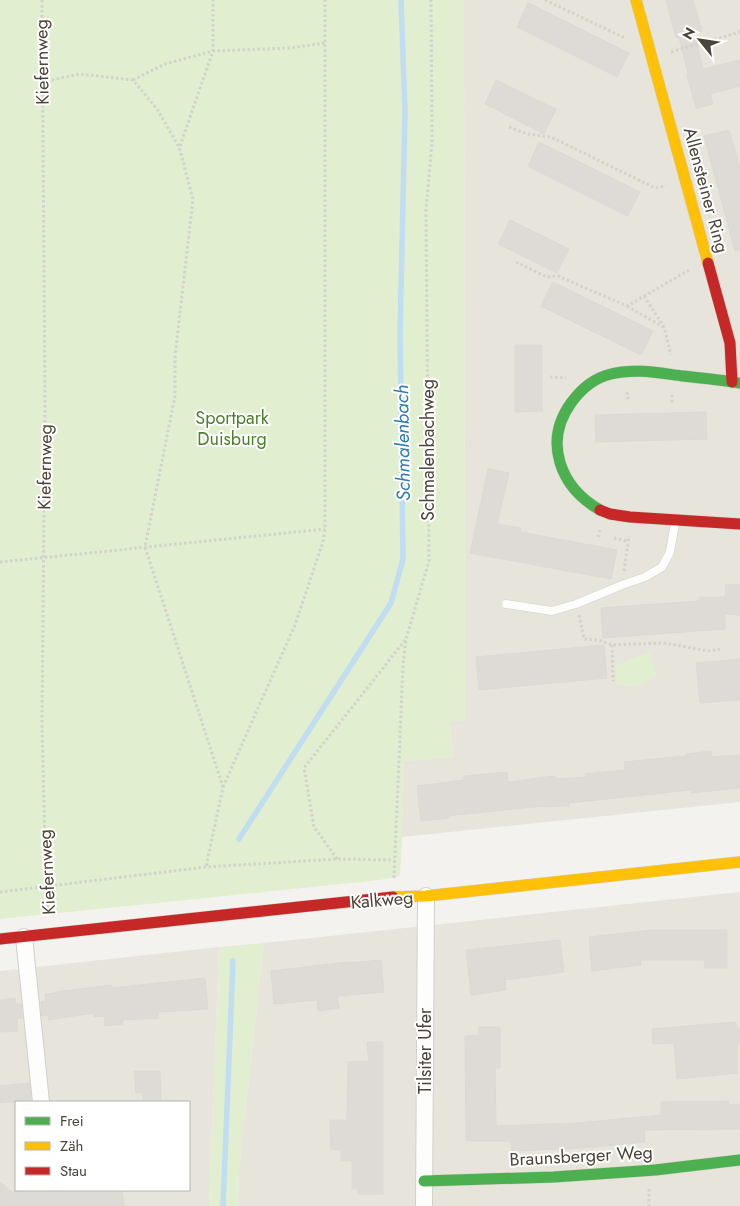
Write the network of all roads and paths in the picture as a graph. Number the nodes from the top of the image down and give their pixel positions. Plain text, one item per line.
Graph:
1 (42, 0) edge
2 (212, 0) edge
3 (325, 0) edge
4 (431, 0) edge
5 (545, 0) edge
6 (636, 0) edge
7 (740, 32) edge
8 (326, 43) junction
9 (648, 43) junction
10 (213, 51) junction
11 (652, 58) junction
12 (133, 80) junction
13 (42, 82) junction
14 (509, 126) dead end
15 (179, 147) junction
16 (686, 182) junction
17 (707, 260) junction
18 (516, 262) dead end
19 (644, 296) junction
20 (627, 306) junction
21 (664, 327) junction
22 (675, 375) junction
23 (736, 383) edge
24 (633, 518) junction
25 (675, 521) junction
26 (740, 524) edge
27 (325, 529) junction
28 (145, 547) junction
29 (44, 558) junction
30 (0, 562) edge
31 (622, 585) junction
32 (506, 604) dead end
33 (576, 604) junction
34 (406, 639) junction
35 (612, 646) junction
36 (722, 649) dead end
37 (613, 681) dead end
38 (223, 787) junction
39 (336, 859) junction
40 (394, 860) junction
41 (740, 862) edge
42 (206, 867) junction
43 (46, 887) junction
44 (0, 892) edge
45 (426, 896) junction
46 (394, 898) junction
47 (50, 934) junction
48 (24, 937) junction
49 (0, 939) edge
50 (41, 1101) edge
51 (740, 1160) edge
52 (424, 1181) junction
53 (424, 1206) edge

1 - 13 path, Kiefernweg
2 - 10 path
3 - 8 path
4 - 34 path, Schmalenbachweg
5 - 9 path
6 - 9 street, Allensteiner Ring
7 - 11 path
8 - 10 path
8 - 27 path
9 - 11 street, Allensteiner Ring
10 - 12 path
10 - 15 path
11 - 16 street, Allensteiner Ring
12 - 13 path
12 - 15 path
13 - 29 path, Kiefernweg
14 - 16 path
15 - 28 path
16 - 17 street, Allensteiner Ring
17 - 19 path
17 - 23 street, Allensteiner Ring
18 - 20 path
19 - 20 path
19 - 21 path
20 - 21 path
21 - 22 path
22 - 23 street
22 - 24 street
24 - 25 street
24 - 31 path
25 - 26 street
25 - 31 lane
27 - 28 path
27 - 38 path
28 - 29 path
28 - 38 path
29 - 30 path
29 - 43 path, Kiefernweg
31 - 33 lane
32 - 33 lane
33 - 35 path
34 - 39 path
34 - 40 path, Schmalenbachweg
35 - 36 path
35 - 37 path
38 - 42 path
39 - 40 path
39 - 42 path
40 - 46 path, Schmalenbachweg
41 - 45 street, Kalkweg
42 - 43 path
43 - 44 path
43 - 47 path, Kiefernweg
45 - 46 street, Kalkweg
45 - 52 street, Tilsiter Ufer
46 - 47 street, Kalkweg
47 - 48 street, Kalkweg
48 - 49 street, Kalkweg
48 - 50 street
51 - 52 street, Braunsberger Weg
52 - 53 street, Tilsiter Ufer

